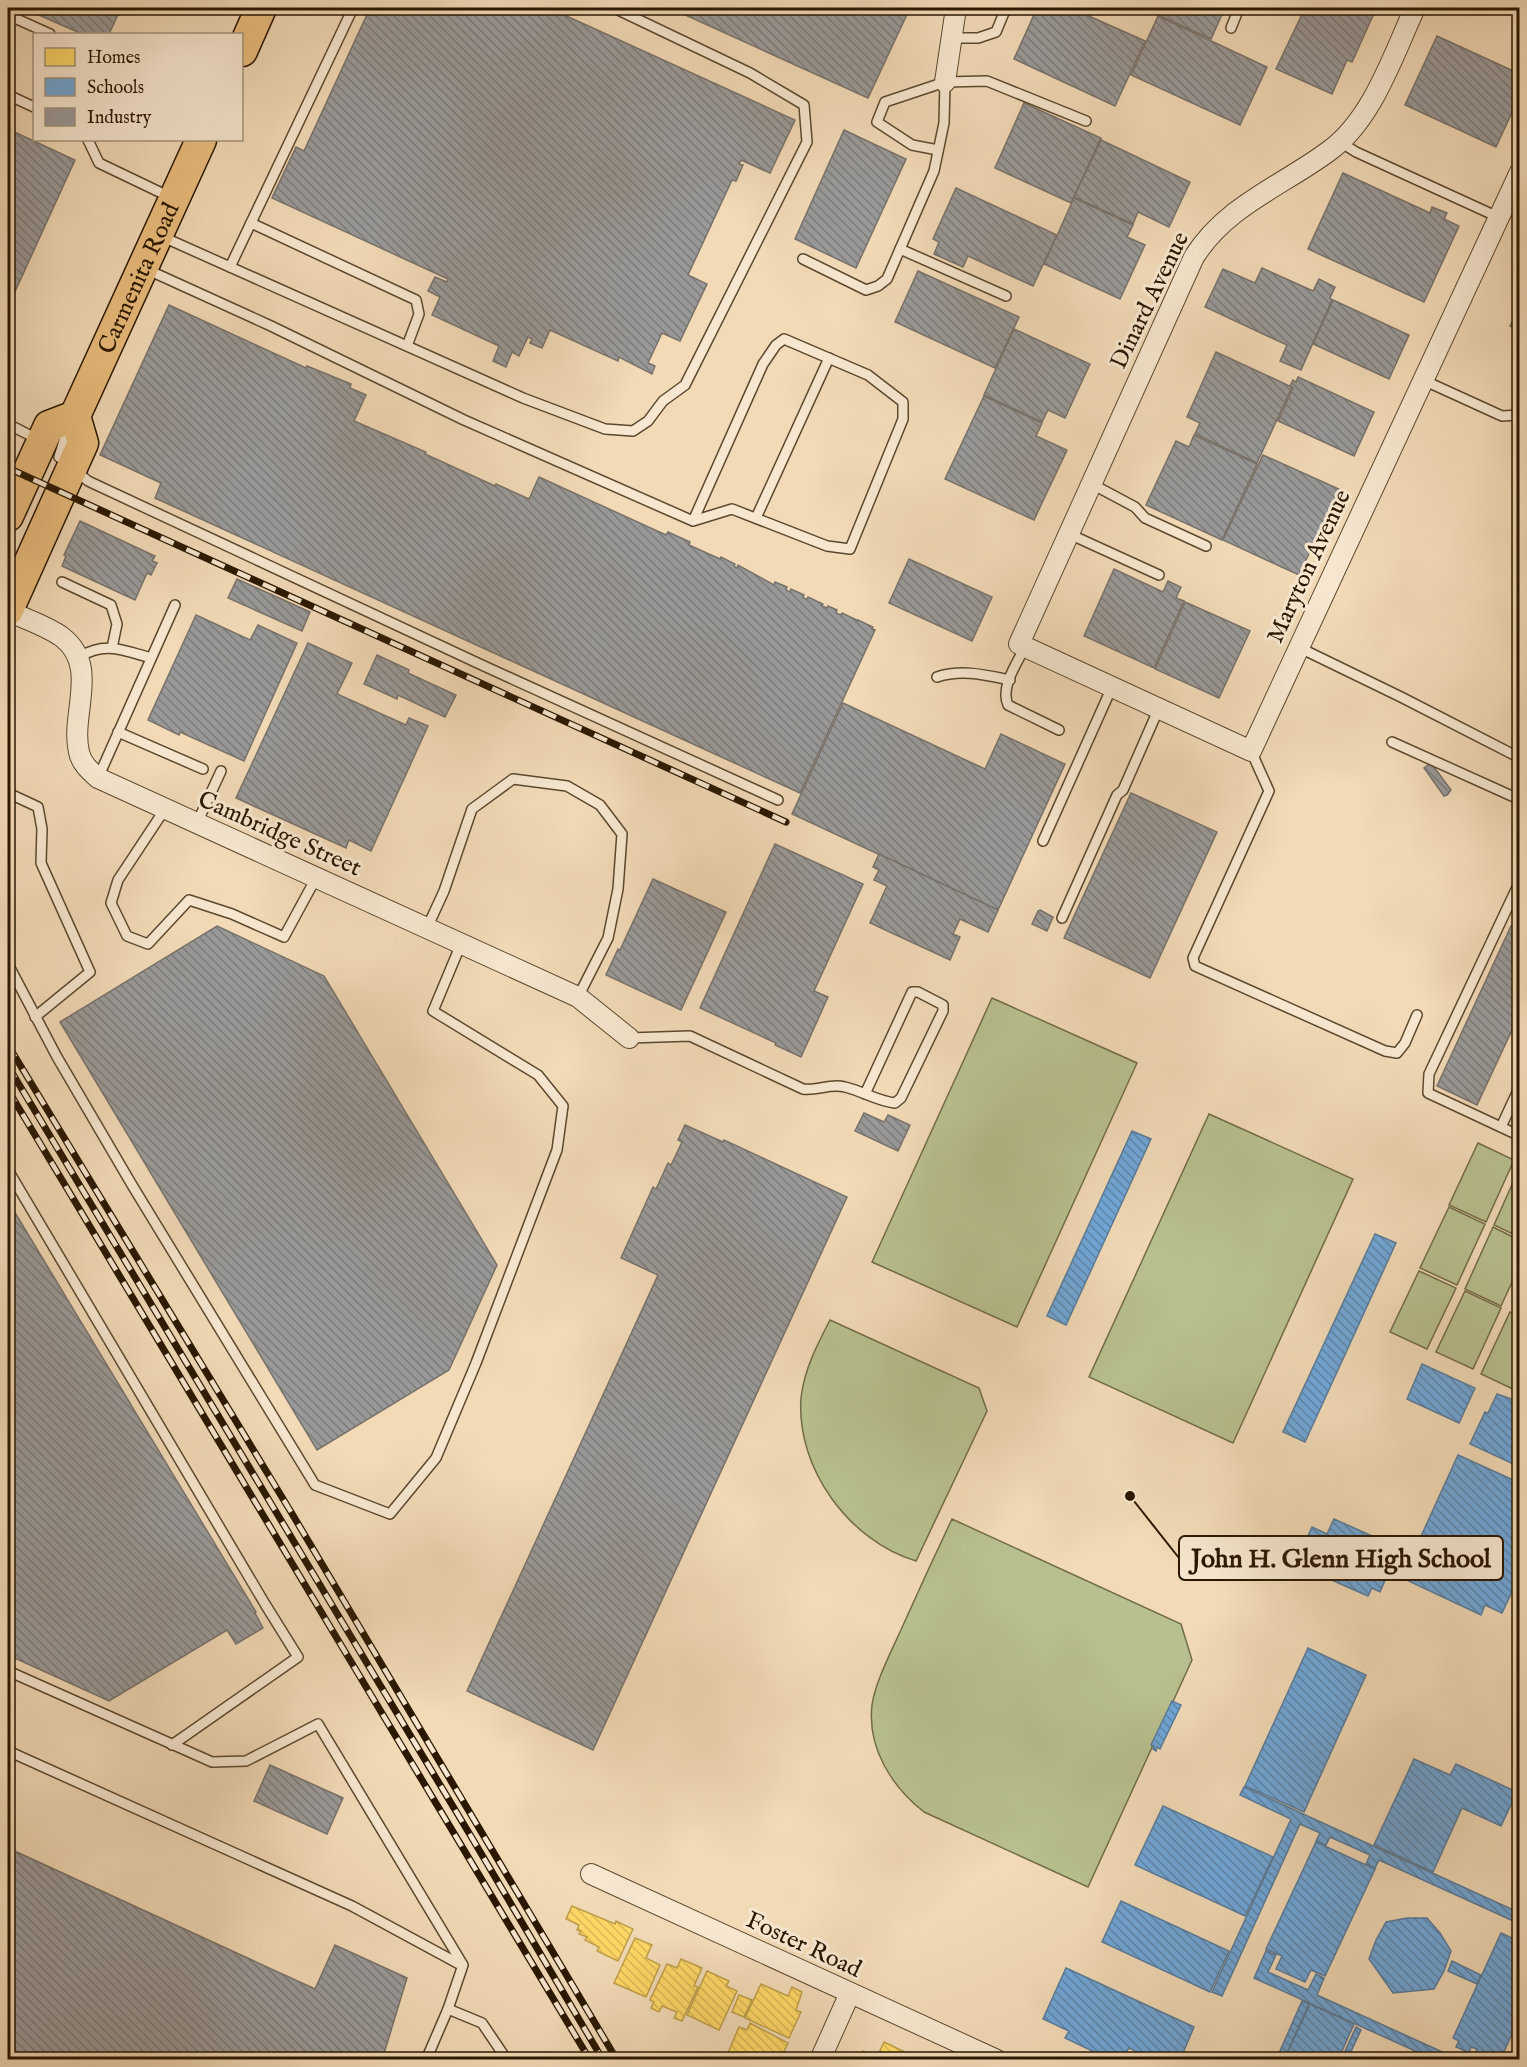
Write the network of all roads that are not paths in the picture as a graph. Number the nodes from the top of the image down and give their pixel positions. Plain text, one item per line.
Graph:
1 (261, 8) edge
2 (353, 8) edge
3 (614, 8) edge
4 (956, 8) edge
5 (1006, 8) edge
6 (1239, 8) edge
7 (1415, 8) edge
8 (8, 15) edge
9 (1231, 28) dead end
10 (48, 33) edge
11 (950, 39) junction
12 (243, 49) edge
13 (945, 82) junction
14 (8, 95) edge
15 (33, 107) edge
16 (1086, 122) dead end
17 (88, 141) edge
18 (201, 141) edge
19 (1340, 142) junction
20 (938, 150) junction
21 (1520, 172) edge
22 (174, 199) junction
23 (1498, 217) junction
24 (251, 223) junction
25 (158, 235) junction
26 (900, 249) junction
27 (803, 259) dead end
28 (143, 267) junction
29 (230, 267) junction
30 (1006, 296) dead end
31 (407, 346) junction
32 (829, 358) junction
33 (1423, 380) junction
34 (1520, 415) edge
35 (71, 418) junction
36 (8, 424) edge
37 (42, 441) junction
38 (72, 467) junction
39 (1090, 483) junction
40 (8, 516) edge
41 (756, 518) junction
42 (693, 521) junction
43 (1067, 533) junction
44 (1206, 546) dead end
45 (1160, 574) dead end
46 (62, 582) dead end
47 (175, 605) dead end
48 (8, 610) edge
49 (1022, 645) junction
50 (1298, 647) junction
51 (112, 648) junction
52 (79, 657) junction
53 (151, 658) junction
54 (937, 677) dead end
55 (1010, 680) junction
56 (1112, 687) junction
57 (1160, 708) junction
58 (1059, 730) dead end
59 (118, 732) junction
60 (1392, 742) dead end
61 (1251, 751) junction
62 (1520, 758) edge
63 (203, 769) dead end
64 (221, 771) dead end
65 (98, 778) junction
66 (8, 793) edge
67 (1520, 795) edge
68 (778, 800) dead end
69 (165, 809) junction
70 (197, 824) junction
71 (1043, 841) dead end
72 (316, 878) junction
73 (1520, 881) edge
74 (1508, 904) junction
75 (1520, 910) edge
76 (1062, 918) dead end
77 (427, 928) junction
78 (461, 944) junction
79 (8, 964) edge
80 (578, 998) junction
81 (1417, 1015) dead end
82 (35, 1017) junction
83 (629, 1038) joint
84 (1520, 1086) edge
85 (865, 1094) junction
86 (1502, 1127) junction
87 (1520, 1136) edge
88 (8, 1170) edge
89 (8, 1671) edge
90 (172, 1744) junction
91 (8, 1751) edge
92 (591, 1874) dead end
93 (463, 1965) junction
94 (850, 1993) junction
95 (448, 2009) junction
96 (426, 2060) edge
97 (507, 2060) edge
98 (820, 2060) edge
99 (997, 2060) edge

1 - 12 main road
2 - 24 lane
3 - 31 lane
4 - 11 street
5 - 11 lane
6 - 9 lane
7 - 19 street, Dinard Avenue
8 - 10 lane
11 - 13 street
13 - 16 lane
13 - 20 lane
13 - 20 lane
14 - 15 lane
17 - 22 lane
18 - 22 main road, Carmenita Road
19 - 23 lane
19 - 39 street, Dinard Avenue
20 - 26 lane
21 - 23 street, Maryton Avenue
22 - 25 main road, Carmenita Road
23 - 33 street, Maryton Avenue
24 - 29 lane
24 - 31 lane
25 - 28 main road, Carmenita Road
25 - 29 lane
26 - 27 lane
26 - 30 lane
28 - 35 main road, Carmenita Road
28 - 42 lane
29 - 31 lane
32 - 41 lane
32 - 41 lane
32 - 42 lane
33 - 34 lane
33 - 50 street, Maryton Avenue
35 - 37 main road
35 - 38 main road
36 - 37 lane
37 - 40 main road
38 - 48 main road
38 - 68 lane
39 - 43 street, Dinard Avenue
39 - 44 lane
41 - 42 lane
43 - 45 lane
43 - 49 street, Dinard Avenue
46 - 51 lane
47 - 53 lane
48 - 52 street
49 - 55 lane
49 - 56 street
50 - 61 street, Maryton Avenue
50 - 62 lane
51 - 52 lane
51 - 53 lane
52 - 65 street, Cambridge Street
53 - 59 lane
54 - 55 lane
55 - 58 lane
56 - 57 street
56 - 71 lane
57 - 61 street
57 - 76 lane
59 - 63 lane
59 - 65 lane
60 - 67 lane
61 - 81 lane
64 - 70 lane
65 - 69 street, Cambridge Street
66 - 82 lane
69 - 70 street, Cambridge Street
69 - 72 lane
70 - 72 street, Cambridge Street
72 - 77 street, Cambridge Street
73 - 74 lane
74 - 75 lane
74 - 86 lane
77 - 78 street, Cambridge Street
77 - 80 lane
78 - 80 street, Cambridge Street
78 - 82 lane
79 - 82 lane
80 - 83 street, Cambridge Street
83 - 85 lane
84 - 86 lane
85 - 85 lane
86 - 87 lane
88 - 90 lane
89 - 90 lane
90 - 93 lane
91 - 93 lane
92 - 94 street, Foster Road
93 - 95 lane
94 - 98 street
94 - 99 street, Foster Road
95 - 96 lane
95 - 97 lane

